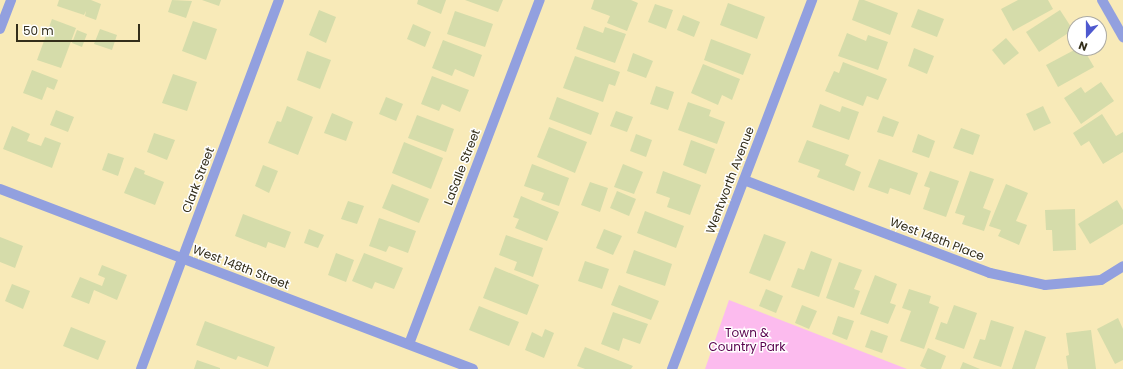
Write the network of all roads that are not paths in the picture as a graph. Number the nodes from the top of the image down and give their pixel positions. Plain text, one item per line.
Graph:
1 (11, 0) edge
2 (279, 0) edge
3 (540, 0) edge
4 (812, 0) edge
5 (1102, 0) edge
6 (0, 29) edge
7 (1123, 37) edge
8 (744, 180) junction
9 (0, 189) edge
10 (182, 258) junction
11 (1123, 266) edge
12 (408, 344) junction
13 (141, 369) edge
14 (474, 369) edge
15 (672, 369) edge

1 - 6 street
2 - 10 street, Clark Street
3 - 12 street, LaSalle Street
4 - 8 street, Wentworth Avenue
5 - 7 street
8 - 11 street, West 148th Place
8 - 15 street, Wentworth Avenue
9 - 10 street, West 148th Street
10 - 12 street, West 148th Street
10 - 13 street, Clark Street
12 - 14 street, West 148th Street

